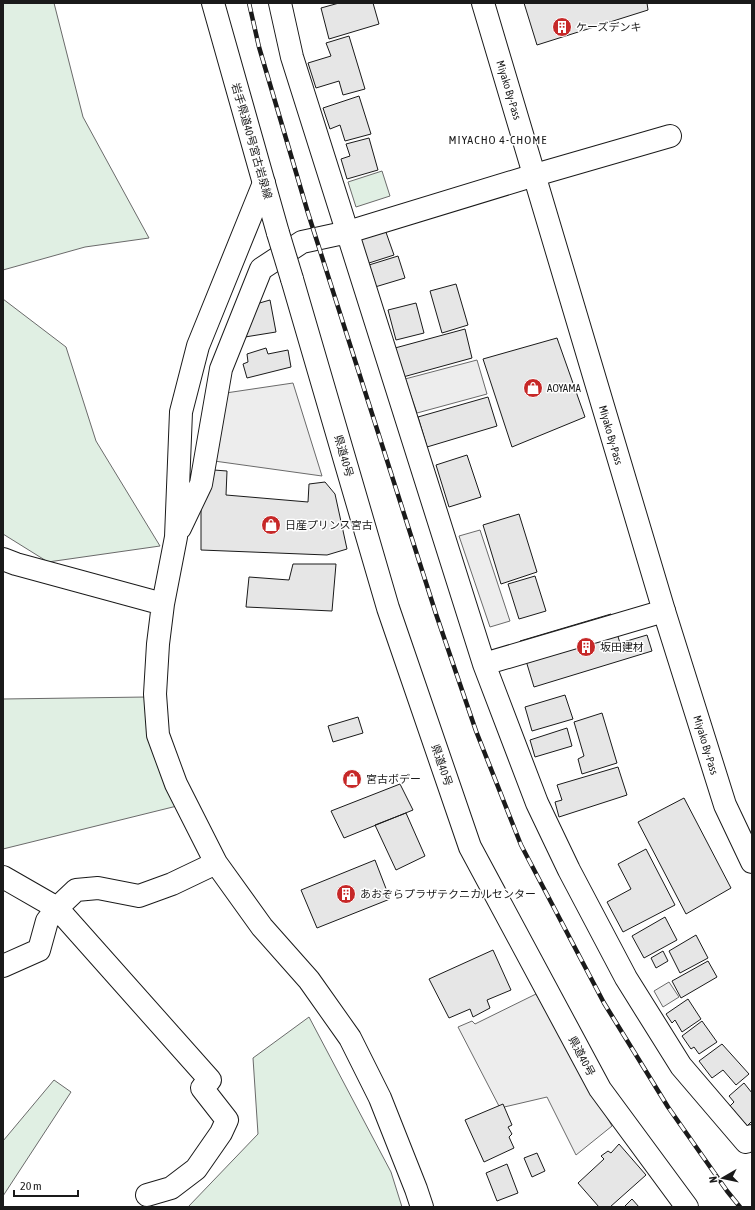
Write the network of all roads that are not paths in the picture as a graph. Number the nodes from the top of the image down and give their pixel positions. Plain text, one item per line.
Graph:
1 (213, 3) edge
2 (280, 3) edge
3 (483, 3) edge
4 (670, 136) dead end
5 (535, 175) junction
6 (264, 183) junction
7 (348, 232) junction
8 (292, 279) joint
9 (176, 537) junction
10 (7, 563) edge
11 (163, 604) junction
12 (664, 611) junction
13 (484, 664) junction
14 (752, 862) edge
15 (216, 863) junction
16 (3, 877) edge
17 (57, 908) junction
18 (3, 966) edge
19 (752, 1136) edge
20 (147, 1195) dead end
21 (422, 1207) edge
22 (687, 1207) edge

1 - 6 main road, 岩手県道40号宮古岩泉線
2 - 7 main road
3 - 5 main road, Miyako By-Pass
4 - 5 main road
5 - 7 main road
5 - 12 main road, Miyako By-Pass
6 - 8 main road, 岩手県道40号宮古岩泉線, bridge
6 - 9 main road
7 - 9 main road
7 - 13 main road
8 - 22 main road, 県道40号
9 - 11 main road
10 - 11 main road
11 - 15 main road
12 - 13 main road
12 - 14 main road, Miyako By-Pass
13 - 19 main road
15 - 17 main road
15 - 21 main road
16 - 17 main road
17 - 18 main road
17 - 20 main road

